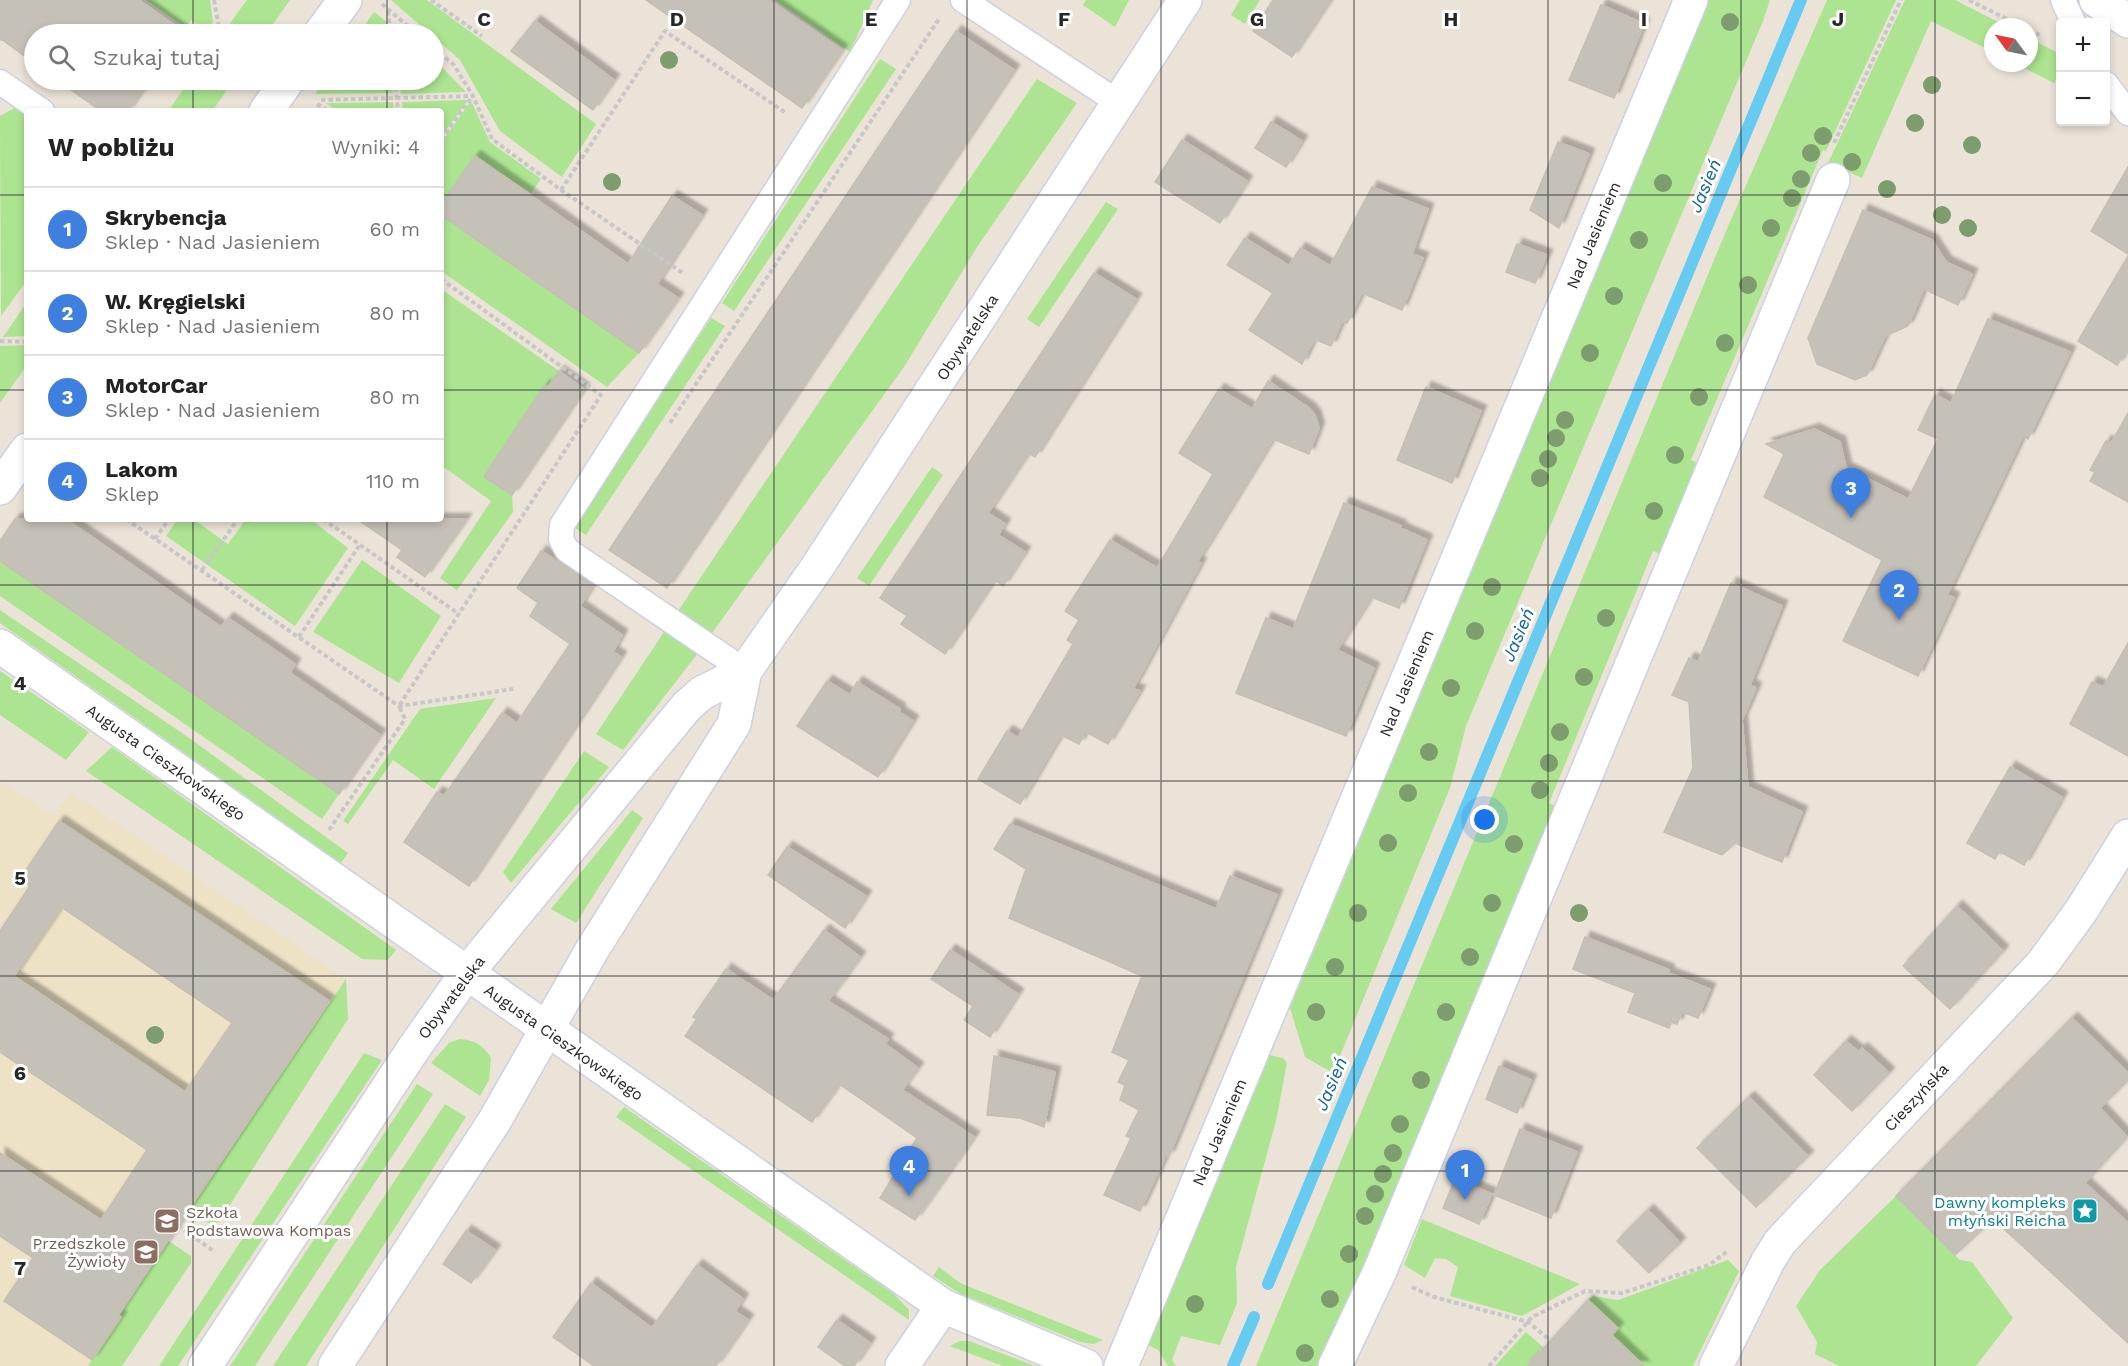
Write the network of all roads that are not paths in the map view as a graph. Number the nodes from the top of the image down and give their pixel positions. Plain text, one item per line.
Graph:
1 (345, 0) edge
2 (898, 0) edge
3 (1185, 0) edge
4 (1691, 0) edge
5 (2063, 0) edge
6 (2096, 0) edge
7 (954, 5) edge
8 (2071, 18) edge
9 (2128, 21) edge
10 (327, 24) edge
11 (0, 82) edge
12 (300, 90) edge
13 (1119, 103) junction
14 (38, 108) edge
15 (271, 108) edge
16 (1833, 180) road end
17 (24, 454) edge
18 (0, 488) edge
19 (0, 646) edge
20 (745, 671) junction
21 (2128, 836) edge
22 (466, 974) junction
23 (547, 1029) junction
24 (943, 1306) junction
25 (205, 1366) edge
26 (335, 1366) edge
27 (902, 1366) edge
28 (1086, 1366) edge
29 (1121, 1366) edge
30 (1335, 1366) edge
31 (1716, 1366) edge

1 - 10 street
2 - 20 lane
3 - 13 street, Obywatelska
4 - 29 street, Nad Jasieniem
5 - 8 lane
6 - 9 street
7 - 13 lane
11 - 14 lane
12 - 15 street
13 - 20 street, Obywatelska
16 - 30 street
17 - 18 street
19 - 22 street, Augusta Cieszkowskiego
20 - 22 street, Obywatelska
20 - 23 street, Obywatelska
21 - 31 street, Cieszyńska
22 - 23 street, Augusta Cieszkowskiego
22 - 25 street, Obywatelska
23 - 24 street, Augusta Cieszkowskiego
23 - 26 street, Obywatelska
24 - 27 street
24 - 28 street, Augusta Cieszkowskiego

